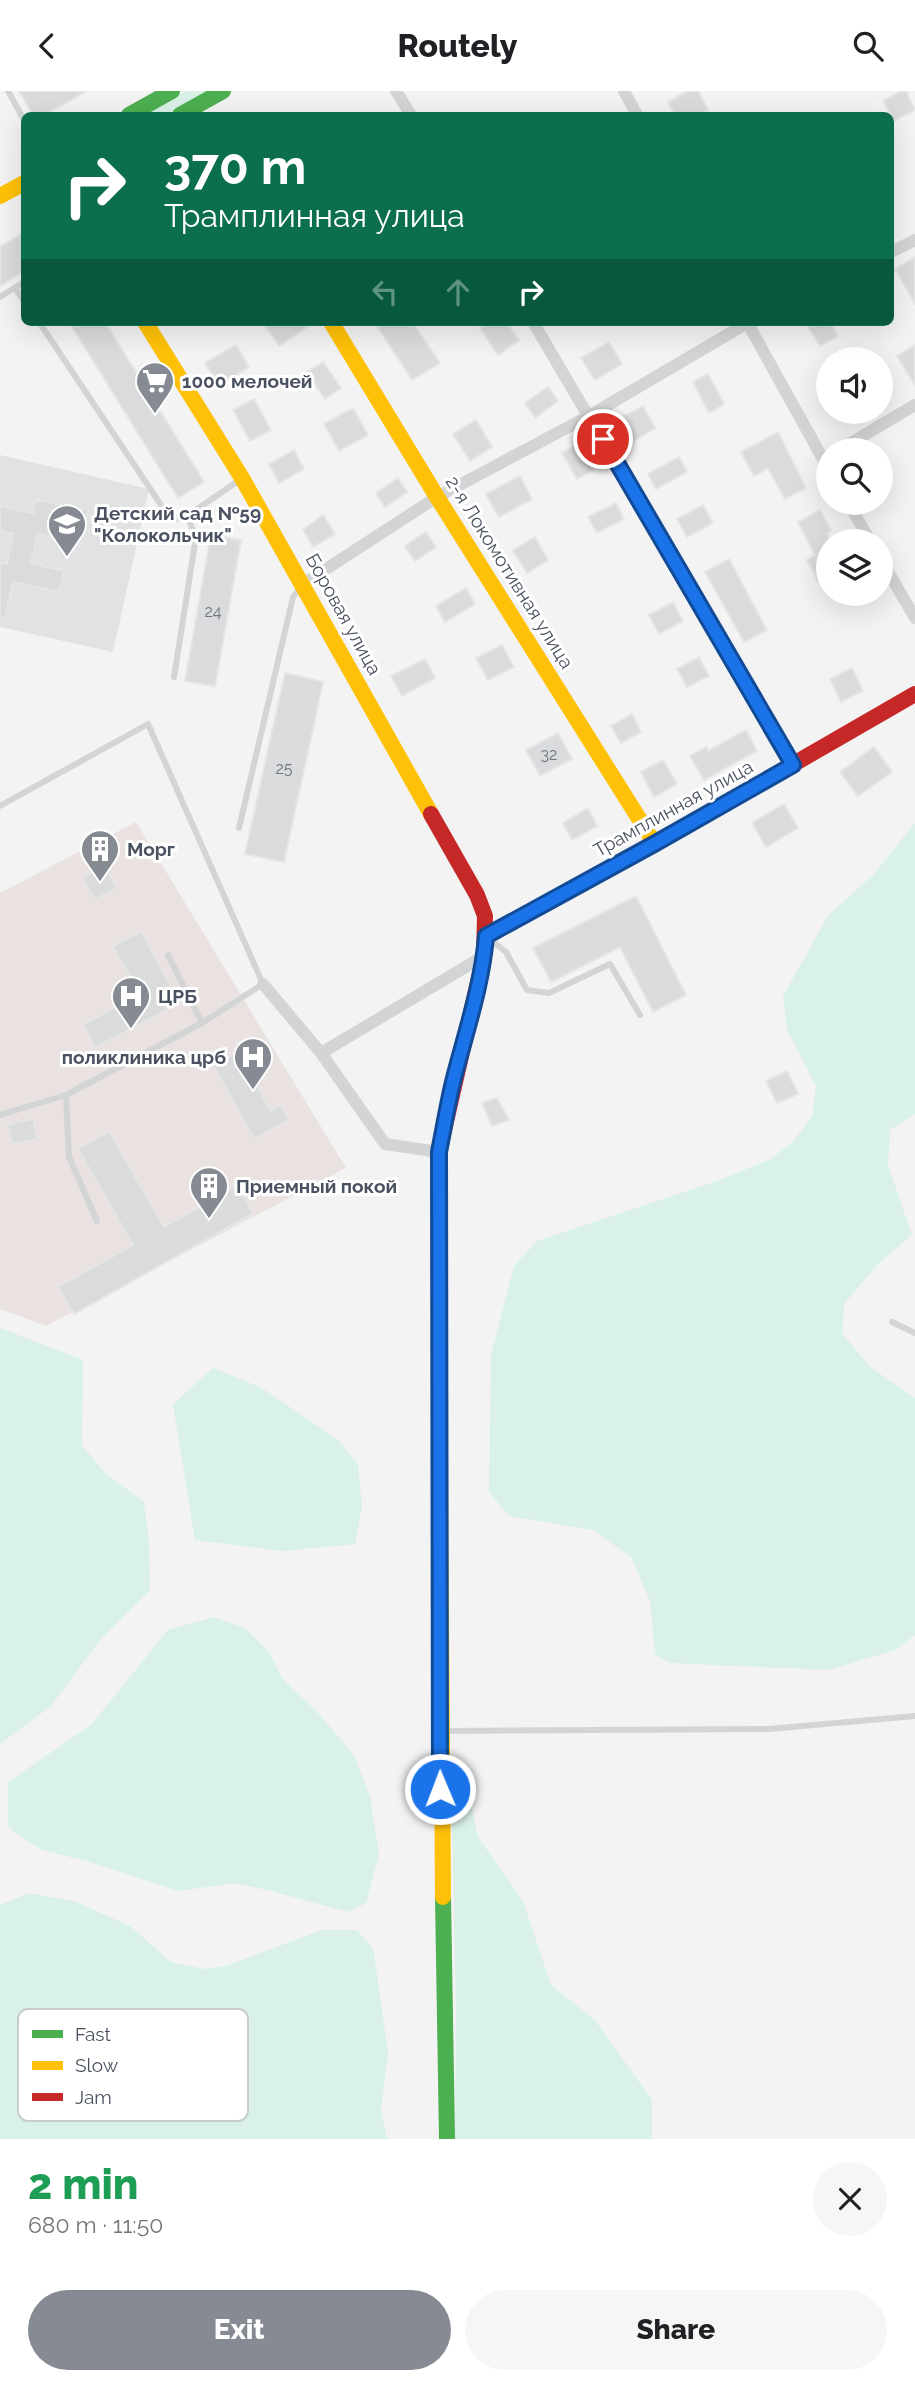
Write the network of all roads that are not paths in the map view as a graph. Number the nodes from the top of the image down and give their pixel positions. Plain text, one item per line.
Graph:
1 (8, 91) edge
2 (172, 91) edge
3 (223, 91) edge
4 (396, 91) edge
5 (624, 91) edge
6 (200, 111) edge
7 (134, 112) edge
8 (409, 112) edge
9 (635, 112) edge
10 (21, 115) edge
11 (21, 184) edge
12 (0, 195) edge
13 (915, 240) edge
14 (894, 250) edge
15 (21, 284) edge
16 (15, 288) junction
17 (0, 297) edge
18 (21, 297) edge
19 (41, 326) edge
20 (147, 326) edge
21 (333, 326) edge
22 (535, 326) edge
23 (740, 326) edge
24 (749, 326) edge
25 (915, 405) edge
26 (589, 416) junction
27 (859, 438) edge
28 (816, 443) edge
29 (242, 478) junction
30 (437, 497) junction
31 (187, 516) junction
32 (893, 580) edge
33 (303, 584) junction
34 (915, 618) edge
35 (174, 677) dead end
36 (915, 694) edge
37 (793, 765) junction
38 (0, 806) edge
39 (239, 828) dead end
40 (654, 844) junction
41 (486, 936) junction
42 (168, 955) dead end
43 (484, 956) junction
44 (263, 984) junction
45 (640, 1015) dead end
46 (202, 1023) junction
47 (321, 1053) junction
48 (66, 1095) junction
49 (0, 1115) edge
50 (439, 1152) junction
51 (97, 1221) dead end
52 (892, 1322) dead end
53 (915, 1333) edge
54 (915, 1716) edge
55 (440, 1731) junction
56 (447, 2139) edge

1 - 10 lane
2 - 7 street
3 - 6 street
4 - 8 street
5 - 9 street
11 - 12 street
13 - 14 street
15 - 16 lane
16 - 17 lane
16 - 18 lane
19 - 31 lane
20 - 29 street, Боровая улица
21 - 30 street, 2-я Локомотивная улица
22 - 26 street
23 - 26 street
24 - 28 street
25 - 27 street
26 - 30 street
26 - 37 street
29 - 31 lane
29 - 33 street, Боровая улица
30 - 33 street
30 - 40 street, 2-я Локомотивная улица
31 - 35 lane
32 - 34 street
33 - 39 lane
33 - 41 street, Боровая улица
36 - 37 street, Трамплинная улица
37 - 40 street, Трамплинная улица
38 - 44 lane
40 - 41 street, Трамплинная улица
41 - 43 street, Боровая улица
41 - 45 lane
42 - 46 lane
43 - 47 street
43 - 50 street, Боровая улица
44 - 46 lane
44 - 47 street
46 - 48 lane
47 - 50 street
48 - 49 lane
48 - 51 lane
50 - 55 street, Боровая улица
52 - 53 lane
54 - 55 lane
55 - 56 street, Боровая улица

